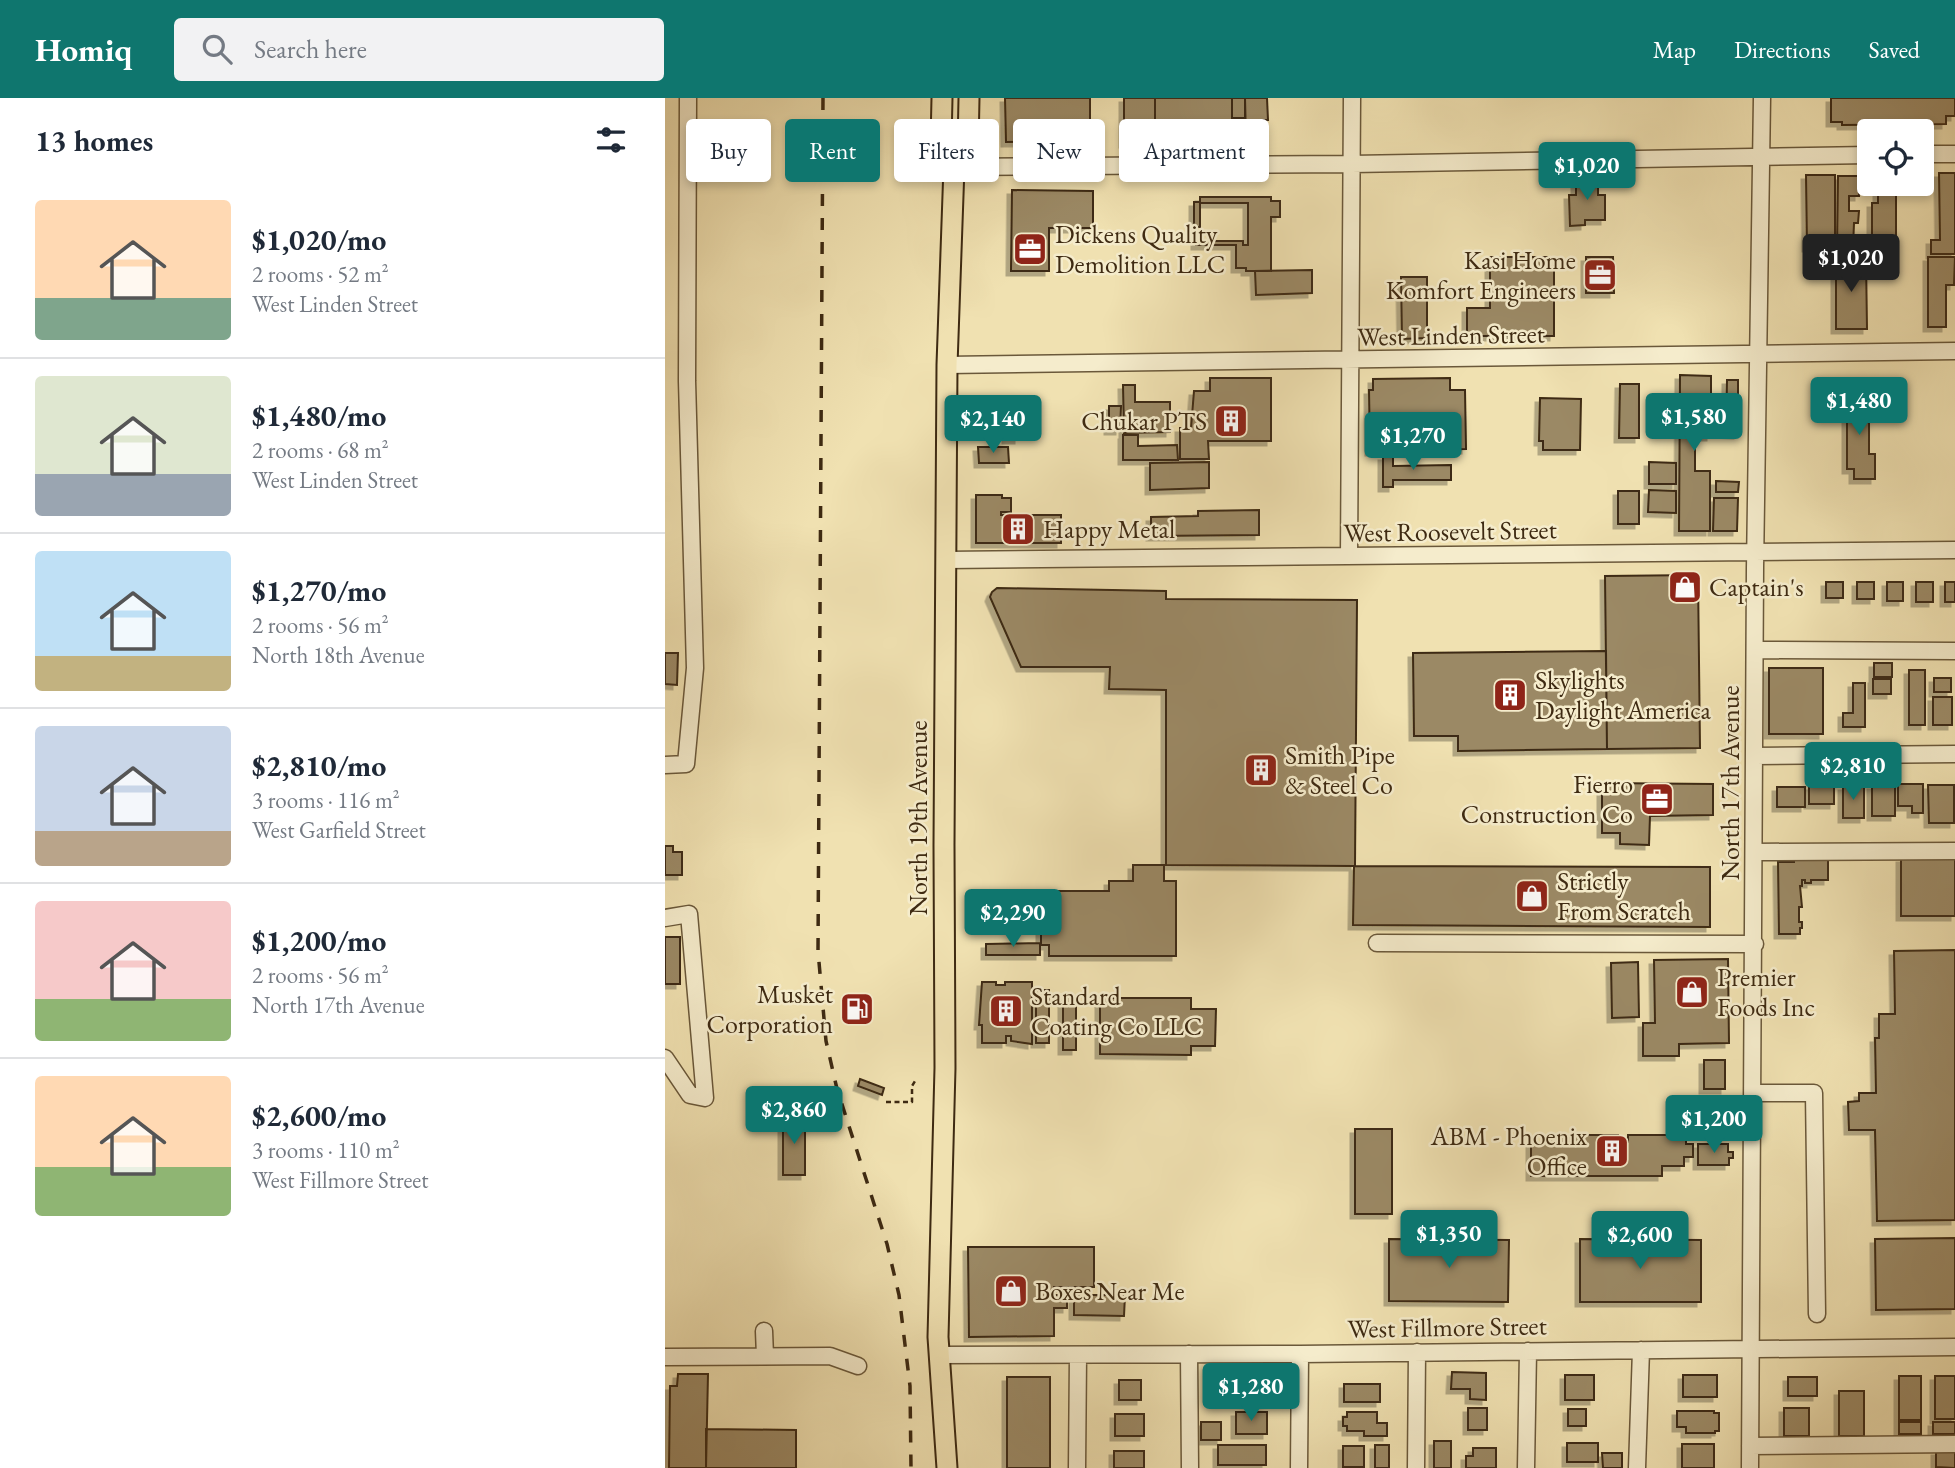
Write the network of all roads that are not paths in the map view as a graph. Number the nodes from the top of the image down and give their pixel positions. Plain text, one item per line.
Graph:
1 (688, 98) edge
2 (942, 98) edge
3 (969, 98) edge
4 (1352, 98) edge
5 (1762, 98) edge
6 (942, 119) edge
7 (969, 119) edge
8 (1955, 153) edge
9 (1934, 154) edge
10 (1857, 155) edge
11 (1761, 156) junction
12 (1352, 164) junction
13 (999, 167) edge
14 (953, 182) edge
15 (1955, 351) edge
16 (1758, 354) junction
17 (1350, 361) junction
18 (947, 365) junction
19 (1955, 550) edge
20 (1756, 552) junction
21 (1349, 556) junction
22 (946, 560) junction
23 (1755, 650) junction
24 (1955, 651) edge
25 (1955, 754) edge
26 (1755, 756) junction
27 (665, 765) edge
28 (1955, 851) edge
29 (1755, 852) junction
30 (665, 918) edge
31 (1377, 943) dead end
32 (1755, 944) junction
33 (665, 1058) edge
34 (1754, 1093) junction
35 (1817, 1314) dead end
36 (764, 1331) dead end
37 (1955, 1347) edge
38 (1752, 1349) junction
39 (1641, 1350) junction
40 (1528, 1351) junction
41 (1417, 1352) junction
42 (1189, 1354) junction
43 (1300, 1354) junction
44 (939, 1355) junction
45 (765, 1356) junction
46 (1077, 1356) junction
47 (665, 1357) edge
48 (858, 1366) dead end
49 (1955, 1444) edge
50 (1750, 1446) junction
51 (947, 1468) edge
52 (1077, 1468) edge
53 (1190, 1468) edge
54 (1299, 1468) edge
55 (1416, 1468) edge
56 (1526, 1468) edge
57 (1637, 1468) edge
58 (1750, 1468) edge

1 - 27 street
2 - 6 main road, North 19th Avenue
3 - 7 main road, North 19th Avenue
4 - 12 street
5 - 11 street, North 17th Avenue
8 - 9 street
10 - 11 street
11 - 12 street
11 - 16 street, North 17th Avenue
12 - 13 street
12 - 17 street
14 - 18 main road, North 19th Avenue
15 - 16 street, West Linden Street
16 - 17 street, West Linden Street
16 - 20 street, North 17th Avenue
17 - 18 street, West Linden Street
17 - 21 street
18 - 22 main road, North 19th Avenue
19 - 20 street, West Roosevelt Street
20 - 21 street, West Roosevelt Street
20 - 23 street, North 17th Avenue
21 - 22 street, West Roosevelt Street
22 - 44 main road, North 19th Avenue
23 - 24 street
23 - 26 street, North 17th Avenue
25 - 26 street
26 - 29 street, North 17th Avenue
28 - 29 street
29 - 32 street, North 17th Avenue
30 - 33 street
31 - 32 street
32 - 34 street, North 17th Avenue
34 - 35 street
34 - 38 street, North 17th Avenue
36 - 45 street
37 - 38 street, West Fillmore Street
38 - 39 street, West Fillmore Street
38 - 50 street, North 17th Avenue
39 - 40 street, West Fillmore Street
39 - 57 street
40 - 41 street, West Fillmore Street
40 - 56 street
41 - 43 street, West Fillmore Street
41 - 55 street
42 - 43 street, West Fillmore Street
42 - 46 street, West Fillmore Street
42 - 53 street
43 - 54 street
44 - 46 street, West Fillmore Street
44 - 51 main road, North 19th Avenue
45 - 47 street
45 - 48 street
46 - 52 street
49 - 50 street
50 - 58 street, North 17th Avenue

